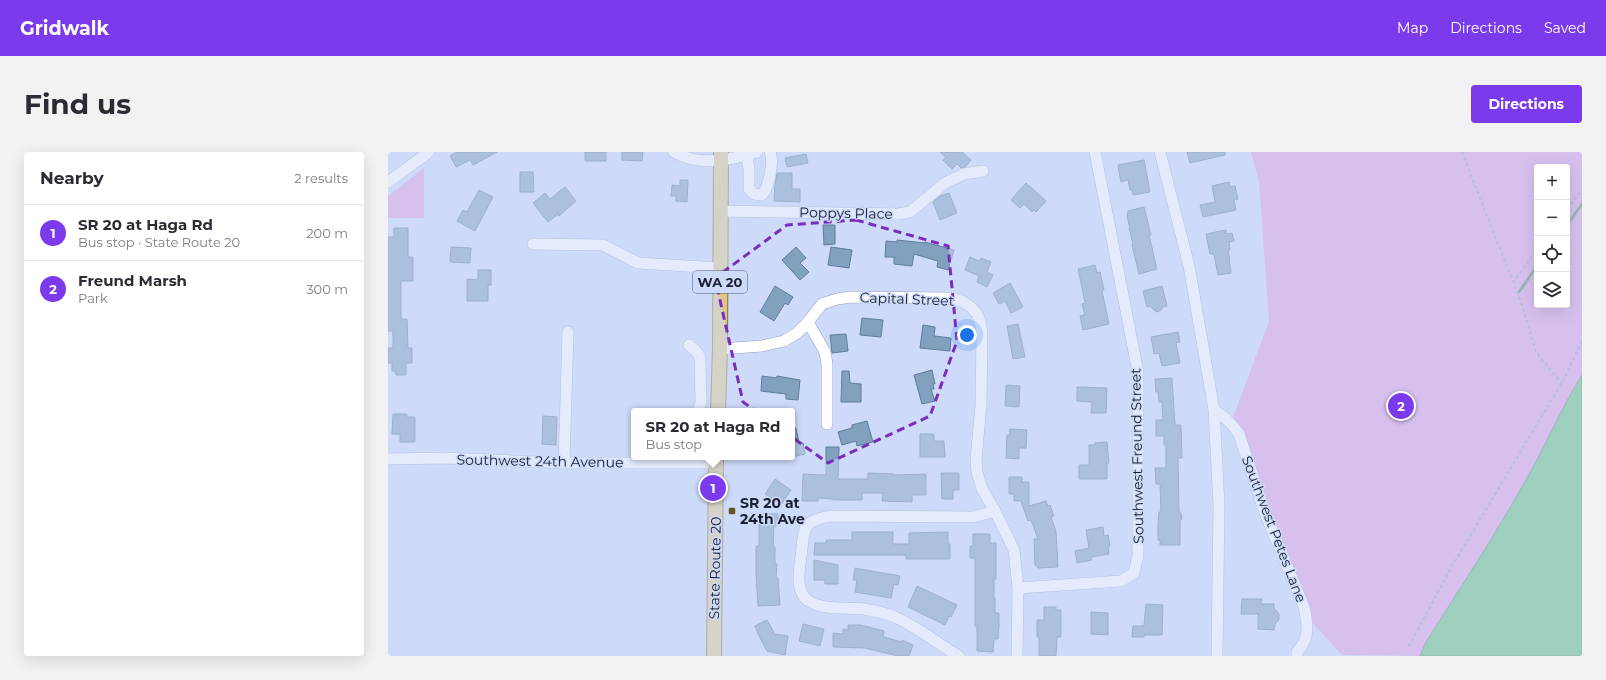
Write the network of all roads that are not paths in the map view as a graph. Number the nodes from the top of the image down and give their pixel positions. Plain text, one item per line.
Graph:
1 (430, 152) edge
2 (674, 152) edge
3 (770, 152) edge
4 (1095, 152) edge
5 (1160, 152) edge
6 (752, 154) edge
7 (721, 156) edge
8 (983, 170) dead end
9 (388, 182) edge
10 (720, 211) junction
11 (533, 244) dead end
12 (720, 268) junction
13 (808, 322) junction
14 (568, 332) dead end
15 (689, 345) dead end
16 (720, 349) junction
17 (699, 408) edge
18 (718, 408) edge
19 (1214, 410) junction
20 (827, 424) dead end
21 (388, 459) edge
22 (654, 460) edge
23 (716, 460) edge
24 (564, 463) junction
25 (995, 511) junction
26 (1018, 588) junction
27 (714, 656) edge
28 (960, 656) edge
29 (1017, 656) edge
30 (1215, 656) edge
31 (1297, 656) edge

1 - 9 street
2 - 7 street
3 - 6 street
4 - 26 street, Southwest Freund Street
5 - 19 street
6 - 7 street
7 - 10 main road, WA 20
8 - 10 street, Poppys Place
10 - 12 main road, WA 20
11 - 12 street
12 - 16 main road, WA 20
13 - 16 street, Capital Street
13 - 20 street
13 - 25 street, Capital Street
14 - 24 street
15 - 17 street
16 - 18 main road, WA 20
19 - 30 street
19 - 31 street, Southwest Petes Lane
21 - 24 street, Southwest 24th Avenue
22 - 23 street, Southwest 24th Avenue
22 - 24 street, Southwest 24th Avenue
23 - 27 main road, State Route 20
25 - 26 street, Capital Street
25 - 28 street
26 - 29 street, Capital Street

